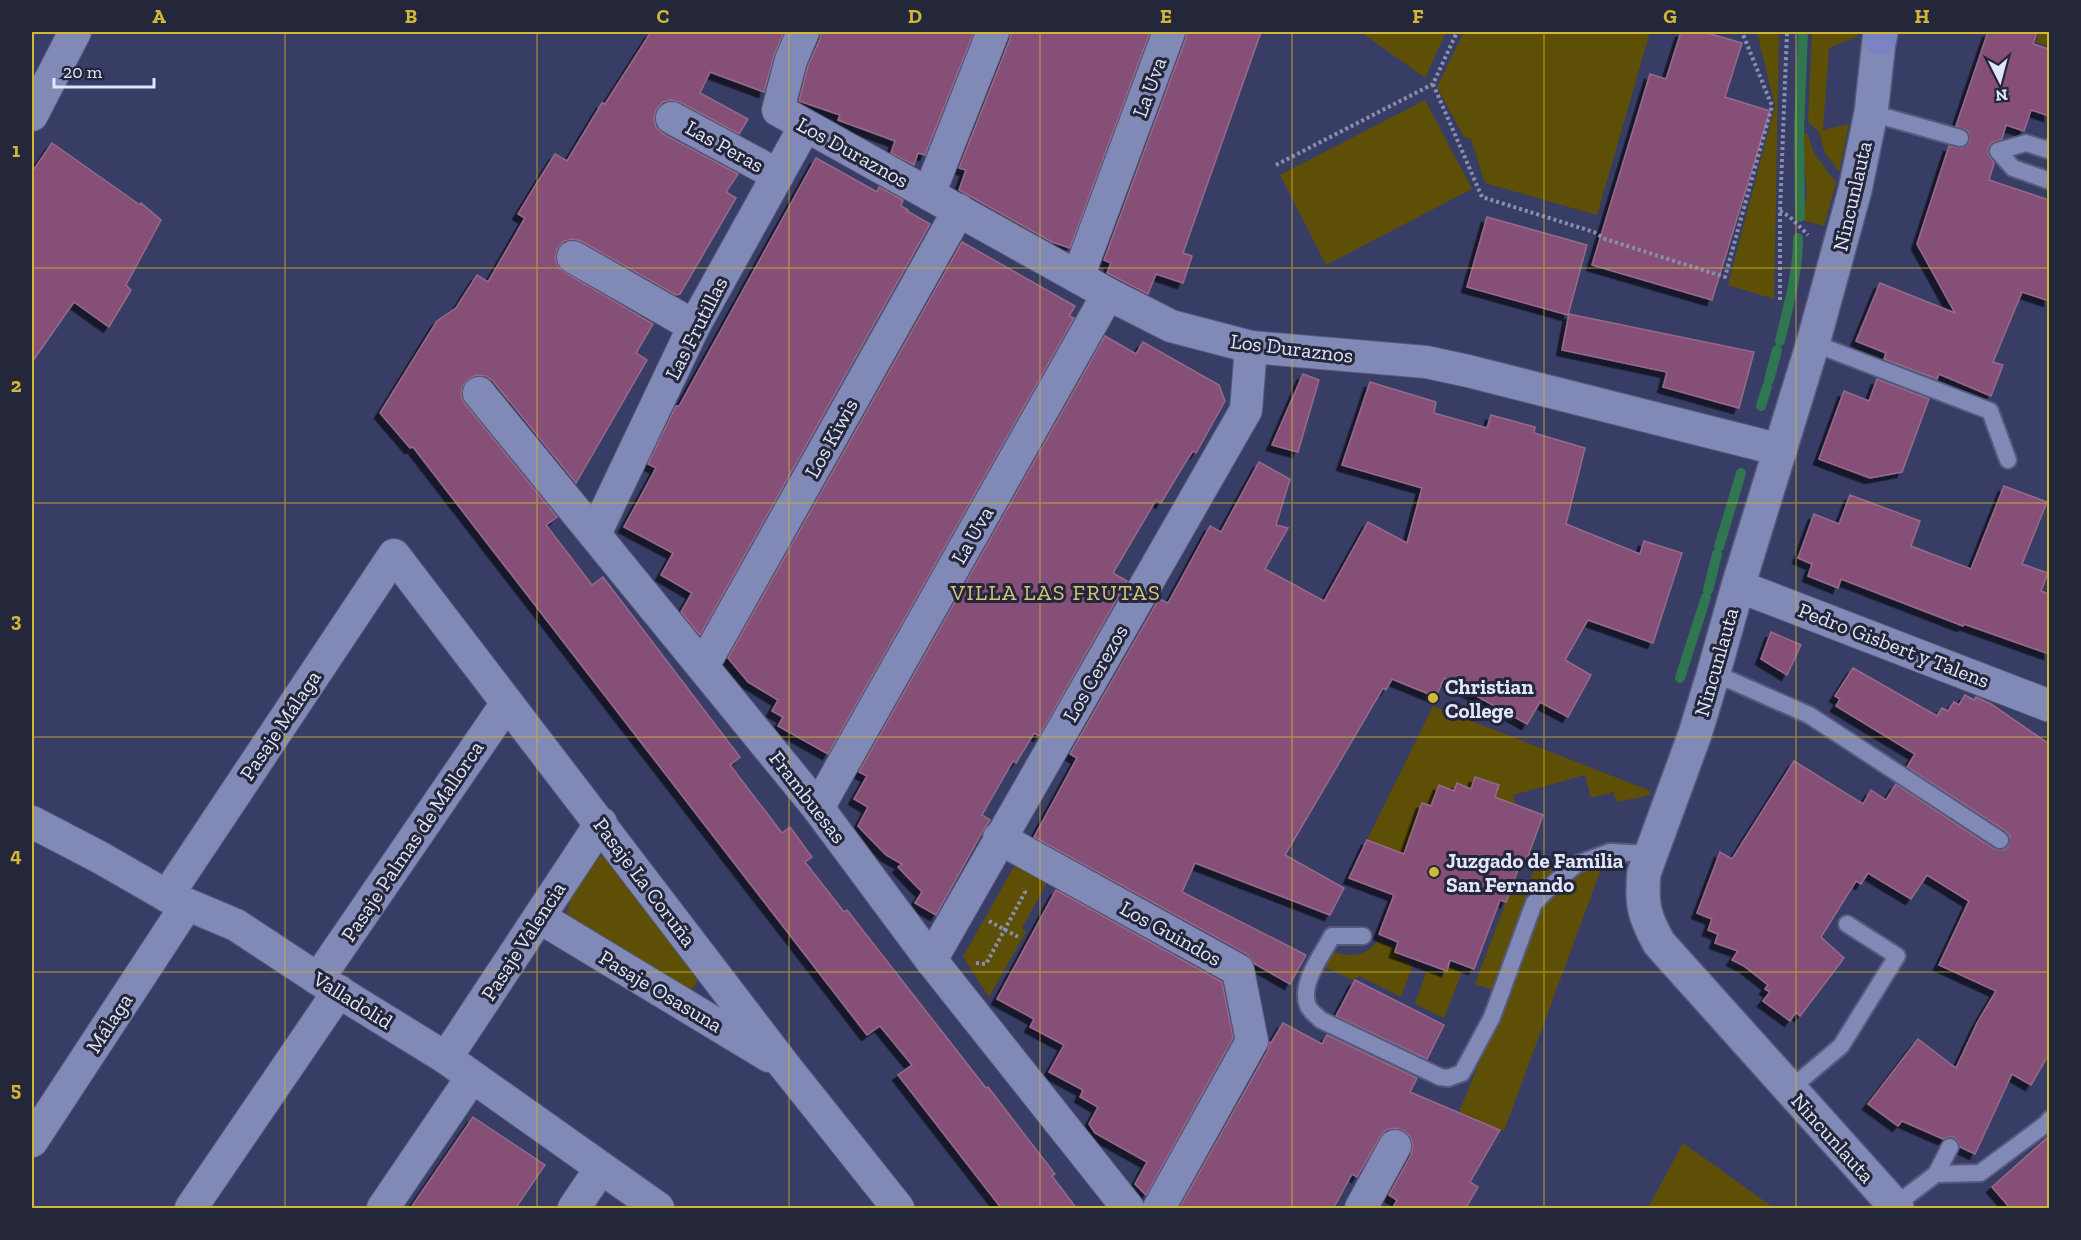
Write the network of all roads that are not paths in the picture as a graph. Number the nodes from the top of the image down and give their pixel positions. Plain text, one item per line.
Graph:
1 (75, 32) edge
2 (803, 32) edge
3 (993, 32) edge
4 (1169, 32) edge
5 (1880, 34) edge
6 (1871, 113) junction
7 (32, 115) edge
8 (672, 117) dead end
9 (805, 126) junction
10 (1960, 138) dead end
11 (2049, 147) edge
12 (778, 175) junction
13 (2049, 181) edge
14 (929, 194) junction
15 (959, 210) junction
16 (573, 257) dead end
17 (1078, 277) junction
18 (1108, 294) junction
19 (694, 326) junction
20 (1813, 343) junction
21 (1251, 346) junction
22 (479, 393) dead end
23 (1781, 450) junction
24 (2008, 460) dead end
25 (595, 534) junction
26 (394, 555) joint
27 (1738, 586) junction
28 (703, 666) junction
29 (1713, 675) junction
30 (507, 703) junction
31 (2049, 706) edge
32 (818, 808) junction
33 (32, 822) edge
34 (601, 823) junction
35 (999, 838) junction
36 (2000, 840) dead end
37 (1650, 854) junction
38 (176, 901) junction
39 (539, 917) junction
40 (1847, 924) dead end
41 (1363, 936) dead end
42 (931, 960) junction
43 (329, 985) junction
44 (446, 1058) junction
45 (784, 1065) junction
46 (472, 1077) junction
47 (1790, 1089) junction
48 (2049, 1119) edge
49 (32, 1141) edge
50 (1395, 1146) dead end
51 (1950, 1147) dead end
52 (601, 1168) junction
53 (1936, 1174) junction
54 (1895, 1207) edge
55 (191, 1209) edge
56 (383, 1209) edge
57 (574, 1209) edge
58 (658, 1209) edge
59 (898, 1209) edge
60 (1128, 1209) edge
61 (1159, 1209) edge
62 (1361, 1209) edge

1 - 7 street
2 - 9 street, Los Duraznos
3 - 14 street
4 - 17 street, La Uva
5 - 6 street, Nincunlauta
6 - 10 lane
6 - 20 street, Nincunlauta
8 - 12 street, Las Peras
9 - 12 street, Las Frutillas
9 - 14 street, Los Duraznos
11 - 13 lane
12 - 19 street, Las Frutillas
14 - 15 street, Los Duraznos
15 - 17 street, Los Duraznos
15 - 28 street, Los Kiwis
16 - 19 street
17 - 18 street, Los Duraznos
18 - 21 street, Los Duraznos
18 - 32 street, La Uva
19 - 25 street, Las Frutillas
20 - 23 street, Nincunlauta
20 - 24 lane
21 - 23 street, Los Duraznos
21 - 35 street, Los Cerezos
22 - 25 street, Frambuesas
23 - 27 street, Nincunlauta
25 - 28 street, Frambuesas
26 - 30 street, Pasaje La Coruña
26 - 38 street, Pasaje Málaga
27 - 29 street, Nincunlauta
27 - 31 street, Pedro Gisbert y Talens
28 - 32 street, Frambuesas
29 - 36 lane
29 - 37 street, Nincunlauta
30 - 34 street, Pasaje La Coruña
30 - 43 street, Pasaje Palmas de Mallorca
32 - 42 street, Frambuesas
33 - 38 street, Valladolid
34 - 39 street, Pasaje Valencia
34 - 45 street, Pasaje La Coruña
35 - 42 street, Los Cerezos
35 - 61 street, Los Guindos
37 - 41 lane
37 - 47 street, Nincunlauta
38 - 43 street, Valladolid
38 - 49 street, Málaga
39 - 44 street, Pasaje Valencia
39 - 45 street, Pasaje Osasuna
40 - 47 lane
42 - 60 street, Frambuesas
43 - 44 street, Valladolid
43 - 55 street, Pasaje Palmas de Mallorca
44 - 46 street, Valladolid
45 - 59 street, Pasaje La Coruña
46 - 52 street, Valladolid
46 - 56 street
47 - 54 street, Nincunlauta
48 - 53 lane
50 - 62 street
51 - 53 lane
52 - 57 street
52 - 58 street, Valladolid
53 - 54 lane

